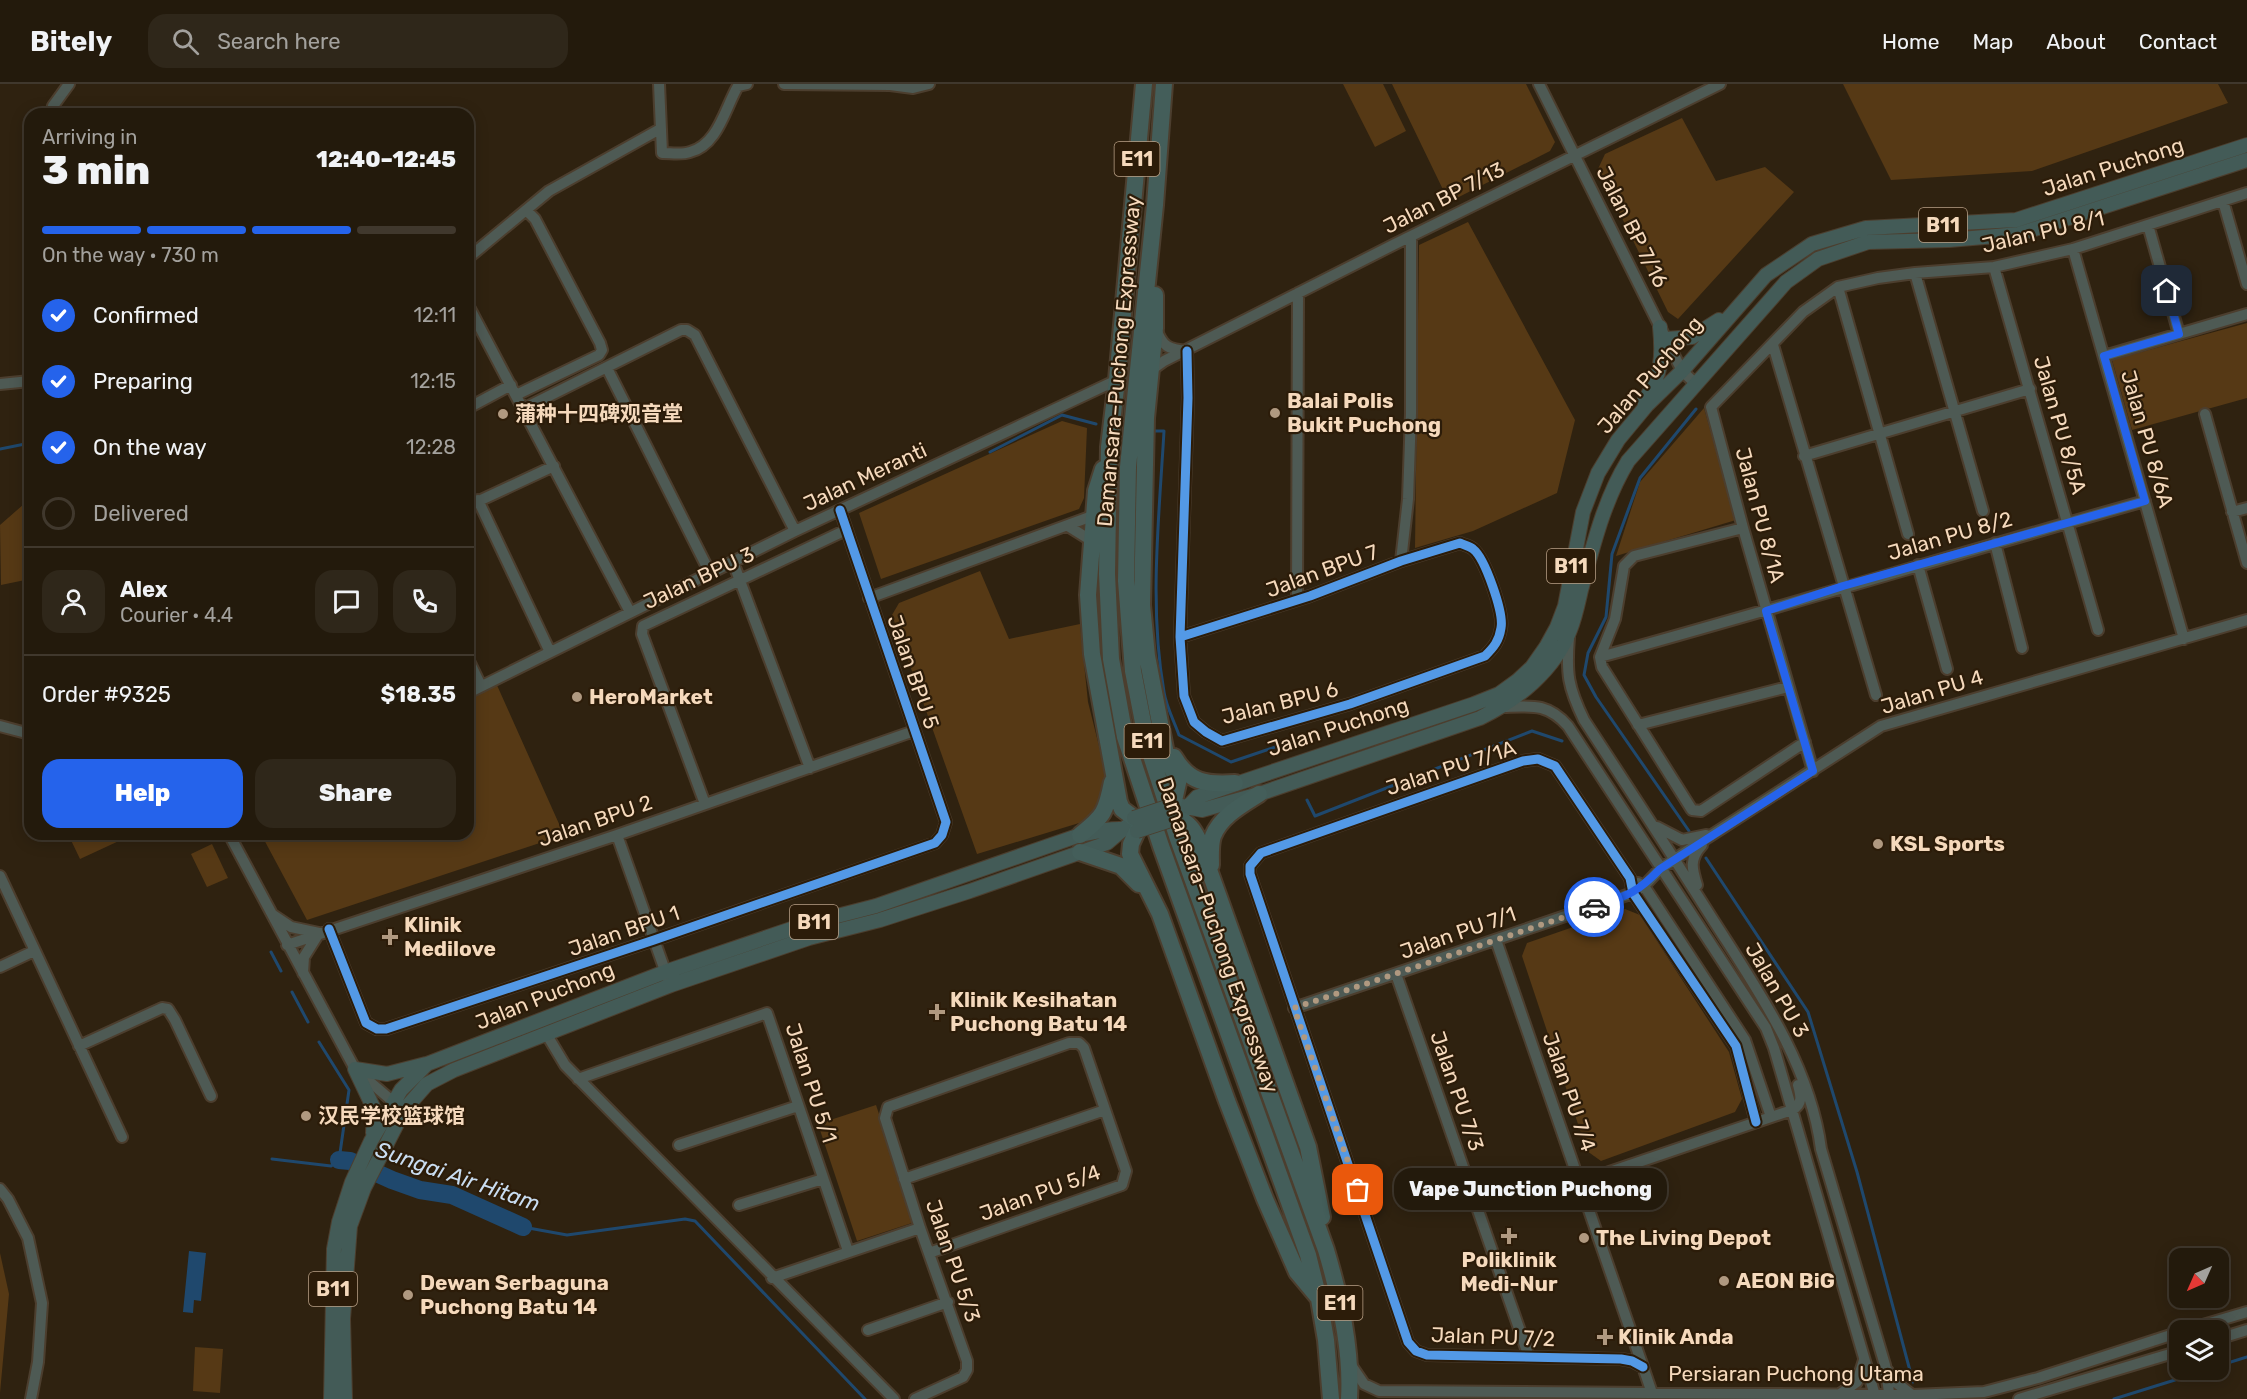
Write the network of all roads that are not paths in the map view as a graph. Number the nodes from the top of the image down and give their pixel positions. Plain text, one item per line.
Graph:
1 (69, 84) edge
2 (659, 84) edge
3 (747, 84) edge
4 (784, 84) edge
5 (929, 84) edge
6 (1143, 84) edge
7 (1164, 84) edge
8 (1539, 84) edge
9 (1720, 84) edge
10 (52, 108) edge
11 (660, 129) junction
12 (2247, 145) edge
13 (1574, 155) junction
14 (2247, 160) edge
15 (2247, 193) edge
16 (2223, 201) junction
17 (1155, 205) junction
18 (526, 210) junction
19 (2148, 225) junction
20 (1410, 237) junction
21 (2073, 249) junction
22 (474, 253) edge
23 (1994, 267) junction
24 (1915, 273) junction
25 (2247, 284) edge
26 (1838, 288) junction
27 (1298, 293) junction
28 (1749, 294) junction
29 (2247, 314) edge
30 (474, 316) edge
31 (1155, 328) junction
32 (1663, 333) junction
33 (2179, 334) junction
34 (1773, 345) junction
35 (1187, 351) junction
36 (2104, 356) junction
37 (607, 368) junction
38 (1150, 371) junction
39 (1682, 371) junction
40 (1117, 380) junction
41 (24, 382) edge
42 (0, 384) edge
43 (1696, 384) junction
44 (2030, 389) junction
45 (514, 390) junction
46 (474, 406) edge
47 (1711, 407) joint
48 (523, 409) junction
49 (1955, 411) junction
50 (2205, 414) dead end
51 (1878, 434) junction
52 (1618, 440) junction
53 (1109, 447) junction
54 (1804, 456) junction
55 (554, 466) junction
56 (2145, 501) junction
57 (474, 503) edge
58 (474, 505) edge
59 (2247, 508) edge
60 (840, 510) junction
61 (1983, 511) dead end
62 (2232, 512) junction
63 (1095, 514) junction
64 (2068, 522) junction
65 (1068, 526) junction
66 (1743, 528) junction
67 (846, 530) junction
68 (795, 531) junction
69 (1908, 534) dead end
70 (1995, 543) junction
71 (1092, 545) junction
72 (1475, 550) joint
73 (1401, 561) junction
74 (733, 562) junction
75 (2247, 563) edge
76 (1918, 565) junction
77 (710, 573) junction
78 (740, 580) junction
79 (1843, 586) junction
80 (869, 598) junction
81 (1297, 600) junction
82 (1766, 611) junction
83 (630, 612) junction
84 (2247, 620) edge
85 (2098, 630) dead end
86 (1570, 631) junction
87 (1180, 637) junction
88 (2184, 639) junction
89 (2022, 648) dead end
90 (550, 652) junction
91 (1600, 657) junction
92 (1947, 669) dead end
93 (474, 671) edge
94 (481, 686) junction
95 (1788, 687) junction
96 (474, 690) edge
97 (1876, 695) dead end
98 (1503, 707) junction
99 (1638, 725) junction
100 (0, 726) edge
101 (914, 731) junction
102 (24, 732) edge
103 (1162, 732) junction
104 (1805, 742) junction
105 (810, 768) junction
106 (1813, 771) junction
107 (1114, 776) junction
108 (1235, 783) junction
109 (1259, 794) junction
110 (705, 804) junction
111 (1179, 810) junction
112 (1651, 823) junction
113 (1132, 826) junction
114 (1713, 834) junction
115 (617, 835) junction
116 (1080, 835) junction
117 (232, 840) edge
118 (935, 843) joint
119 (1080, 852) junction
120 (1675, 859) junction
121 (1660, 869) junction
122 (1210, 875) junction
123 (0, 876) edge
124 (1630, 878) junction
125 (1644, 886) junction
126 (1633, 893) junction
127 (1700, 898) junction
128 (1160, 914) junction
129 (273, 915) junction
130 (324, 931) junction
131 (654, 940) junction
132 (1496, 940) junction
133 (287, 945) junction
134 (34, 951) junction
135 (0, 967) edge
136 (665, 972) junction
137 (303, 974) junction
138 (1396, 974) junction
139 (671, 985) junction
140 (1294, 1008) junction
141 (547, 1035) junction
142 (1078, 1043) joint
143 (1787, 1044) junction
144 (79, 1046) junction
145 (427, 1064) junction
146 (355, 1069) junction
147 (578, 1079) junction
148 (211, 1096) dead end
149 (398, 1106) junction
150 (798, 1106) junction
151 (1105, 1110) junction
152 (1792, 1110) junction
153 (1771, 1117) junction
154 (1756, 1122) junction
155 (122, 1137) dead end
156 (679, 1145) dead end
157 (374, 1147) junction
158 (1821, 1149) junction
159 (823, 1179) junction
160 (904, 1179) junction
161 (1580, 1182) junction
162 (358, 1185) junction
163 (0, 1189) edge
164 (4, 1200) edge
165 (739, 1205) dead end
166 (920, 1228) junction
167 (1326, 1250) junction
168 (848, 1251) junction
169 (929, 1253) junction
170 (772, 1278) junction
171 (1319, 1299) junction
172 (948, 1302) junction
173 (2247, 1312) edge
174 (2220, 1320) edge
175 (868, 1330) dead end
176 (2247, 1330) edge
177 (2169, 1336) edge
178 (2229, 1336) edge
179 (1635, 1344) junction
180 (2169, 1354) edge
181 (1529, 1357) junction
182 (1865, 1357) junction
183 (1347, 1358) junction
184 (1621, 1359) junction
185 (1885, 1365) junction
186 (1643, 1367) junction
187 (1652, 1393) junction
188 (1838, 1395) junction
189 (1912, 1395) junction
190 (1876, 1397) edge
191 (1890, 1397) edge
192 (31, 1399) edge
193 (331, 1399) edge
194 (345, 1399) edge
195 (894, 1399) edge
196 (915, 1399) edge
197 (1331, 1399) edge
198 (1349, 1399) edge
199 (2019, 1399) edge

1 - 10 street
2 - 11 street
3 - 11 street
4 - 5 street
6 - 40 highway, Damansara–Puchong Expressway / E11
7 - 17 highway, Damansara–Puchong Expressway / E11
8 - 13 street, Jalan BP 7/16
9 - 13 street, Jalan BP 7/13
11 - 18 street
12 - 28 main road, Jalan Puchong / B11
13 - 20 street, Jalan BP 7/13
13 - 32 street, Jalan BP 7/16
14 - 43 main road, Jalan Puchong / B11
15 - 16 street, Jalan PU 8/1
16 - 19 street, Jalan PU 8/1
16 - 25 street
17 - 31 highway
17 - 167 highway, Damansara–Puchong Expressway / E11
18 - 22 street
18 - 45 street
19 - 21 street, Jalan PU 8/1
19 - 33 street
20 - 27 street, Jalan BP 7/13
20 - 73 street
21 - 23 street, Jalan PU 8/1
21 - 36 street, Jalan PU 8/6A
23 - 24 street, Jalan PU 8/1
23 - 44 street, Jalan PU 8/5A
24 - 26 street, Jalan PU 8/1
24 - 49 street
26 - 34 street, Jalan PU 8/1
26 - 51 street
27 - 35 street, Jalan BP 7/13
27 - 81 street
28 - 32 main road
28 - 39 main road, Jalan Puchong / B11
29 - 33 street
30 - 45 street
31 - 35 street
31 - 38 highway
32 - 39 street, Jalan BP 7/16
32 - 52 main road
33 - 36 street
34 - 47 street, Jalan PU 8/1
34 - 54 street
35 - 38 street, Jalan BP 7/13
35 - 87 street, Jalan BPU 6
36 - 56 street, Jalan PU 8/6A
37 - 48 street
37 - 68 street
37 - 77 street
38 - 103 highway
39 - 43 street, Jalan BP 7/16
39 - 52 main road, Jalan Puchong / B11
40 - 53 highway, Damansara–Puchong Expressway / E11
40 - 60 street, Jalan Meranti
41 - 42 street
43 - 86 main road, Jalan Puchong / B11
44 - 49 street
44 - 64 street, Jalan PU 8/5A
45 - 46 street
45 - 48 street
47 - 66 street, Jalan PU 8/1A
48 - 55 street
49 - 51 street
49 - 61 street
50 - 62 street
51 - 54 street
51 - 69 street
52 - 108 main road, Jalan Puchong / B11
53 - 63 highway
53 - 171 highway, Damansara–Puchong Expressway / E11
54 - 79 street
55 - 57 street
55 - 83 street
56 - 64 street, Jalan PU 8/2
56 - 88 street, Jalan PU 8/6A
58 - 90 street
59 - 62 street
60 - 67 street, Jalan BPU 5
60 - 68 street, Jalan Meranti
62 - 75 street
63 - 65 street
63 - 71 highway
64 - 70 street, Jalan PU 8/2
64 - 85 street, Jalan PU 8/5A
65 - 71 street
65 - 80 street
66 - 82 street, Jalan PU 8/1A
66 - 91 street
67 - 78 street, Jalan BPU 3
67 - 80 street, Jalan BPU 5
68 - 74 street, Jalan Meranti
70 - 76 street, Jalan PU 8/2
70 - 89 street
71 - 107 highway
72 - 73 street, Jalan BPU 7
72 - 87 street, Jalan BPU 6
73 - 81 street, Jalan BPU 7
74 - 77 street, Jalan Meranti
74 - 78 street
76 - 79 street, Jalan PU 8/2
76 - 92 street
77 - 83 street, Jalan Meranti
78 - 105 street
78 - 110 street, Jalan BPU 3
79 - 82 street, Jalan PU 8/2
79 - 97 street
80 - 101 street, Jalan BPU 5
81 - 87 street, Jalan BPU 7
82 - 91 street, Jalan PU 8/2
82 - 95 street, Jalan PU 8/1A
83 - 90 street, Jalan Meranti
84 - 88 street, Jalan PU 4
86 - 98 main road, Jalan Puchong / B11
86 - 112 street, Jalan PU 3
88 - 106 street, Jalan PU 4
90 - 94 street, Jalan Meranti
91 - 99 street
93 - 94 street
94 - 96 street, Jalan Meranti
95 - 99 street
95 - 104 street, Jalan PU 8/1A
98 - 109 main road, Jalan Puchong / B11
98 - 121 street, Jalan PU 3
99 - 104 street
100 - 102 street
101 - 105 street, Jalan BPU 2
101 - 118 street, Jalan BPU 5
103 - 108 highway
103 - 111 highway
104 - 106 street, Jalan PU 8/1A
105 - 110 street, Jalan BPU 2
106 - 114 street, Jalan PU 4
107 - 113 highway
107 - 116 highway
108 - 111 main road, Jalan Puchong / B11
109 - 111 main road, Jalan Puchong / B11
109 - 122 highway
110 - 115 street, Jalan BPU 2
111 - 113 main road, Jalan Puchong / B11, bridge
111 - 122 highway
112 - 114 street
112 - 120 street, Jalan PU 3
113 - 116 main road, Jalan Puchong / B11
113 - 119 main road, Jalan Puchong / B11
113 - 128 highway
114 - 120 street, Jalan PU 4
114 - 127 street
115 - 130 street, Jalan BPU 2
115 - 131 street
116 - 136 main road, Jalan Puchong / B11
117 - 129 street
118 - 131 street, Jalan BPU 1
119 - 128 highway
119 - 139 main road, Jalan Puchong / B11
120 - 121 street, Jalan PU 4
120 - 127 street, Jalan PU 3
121 - 125 street, Jalan PU 7/1
121 - 152 street, Jalan PU 3
122 - 167 highway
123 - 134 street
124 - 125 street
124 - 126 street, Jalan PU 7/1A
124 - 140 street, Jalan PU 7/1A
125 - 126 street, Jalan PU 7/1
125 - 153 street
126 - 132 street, Jalan PU 7/1
126 - 154 street, Jalan PU 7/1A
127 - 143 street, Jalan PU 3
128 - 171 highway
129 - 130 street
129 - 133 street
130 - 131 street, Jalan BPU 1
130 - 133 street, Jalan BPU 2
130 - 137 street
131 - 136 street
132 - 138 street, Jalan PU 7/1
132 - 161 street, Jalan PU 7/4
133 - 137 street
134 - 135 street
134 - 144 street
136 - 139 street
136 - 145 main road, Jalan Puchong / B11
137 - 146 street
138 - 140 street, Jalan PU 7/1
138 - 181 street, Jalan PU 7/3
139 - 141 main road, Jalan Puchong / B11
140 - 181 street, Jalan PU 7/2
141 - 147 street
141 - 149 main road, Jalan Puchong / B11
142 - 151 street, Jalan PU 5/4
142 - 160 street, Jalan PU 5/3
143 - 152 street
143 - 158 street, Jalan PU 3
144 - 148 street
144 - 155 street
145 - 146 main road
145 - 149 main road, Jalan Puchong / B11
146 - 149 street
146 - 157 main road
147 - 150 street, Jalan PU 5/1
147 - 170 street
149 - 157 main road, Jalan Puchong / B11
150 - 156 street
150 - 159 street, Jalan PU 5/1
151 - 160 street
151 - 169 street, Jalan PU 5/4
152 - 153 street
152 - 158 street
152 - 182 street, Jalan PU 3
153 - 154 street
154 - 161 street
157 - 162 main road, Jalan Puchong / B11
158 - 185 street, Jalan PU 3
159 - 165 street
159 - 168 street, Jalan PU 5/1
160 - 166 street, Jalan PU 5/3
161 - 179 street, Jalan PU 7/4
162 - 193 main road, Jalan Puchong / B11
162 - 194 main road, Jalan Puchong / B11
163 - 164 street
164 - 192 street
166 - 168 street
166 - 169 street, Jalan PU 5/3
167 - 183 highway, Damansara–Puchong Expressway / E11
168 - 170 street
169 - 172 street, Jalan PU 5/3
170 - 195 street
171 - 197 highway, Damansara–Puchong Expressway / E11
172 - 175 street
172 - 196 street, Jalan PU 5/3
173 - 174 street
176 - 178 street
177 - 189 street, Persiaran Puchong Utama
179 - 184 street
179 - 186 street, Jalan PU 7/4
180 - 199 street
181 - 184 street, Jalan PU 7/2
182 - 188 street
182 - 190 street, Jalan PU 3
183 - 187 street, Persiaran Puchong Utama
183 - 198 highway, Damansara–Puchong Expressway / E11
184 - 186 street, Jalan PU 7/2
185 - 189 street
185 - 191 street, Jalan PU 3
186 - 187 street, Jalan PU 7/4
187 - 188 street, Persiaran Puchong Utama
188 - 190 street, Persiaran Puchong Utama
189 - 191 street, Persiaran Puchong Utama
190 - 191 street, Persiaran Puchong Utama

